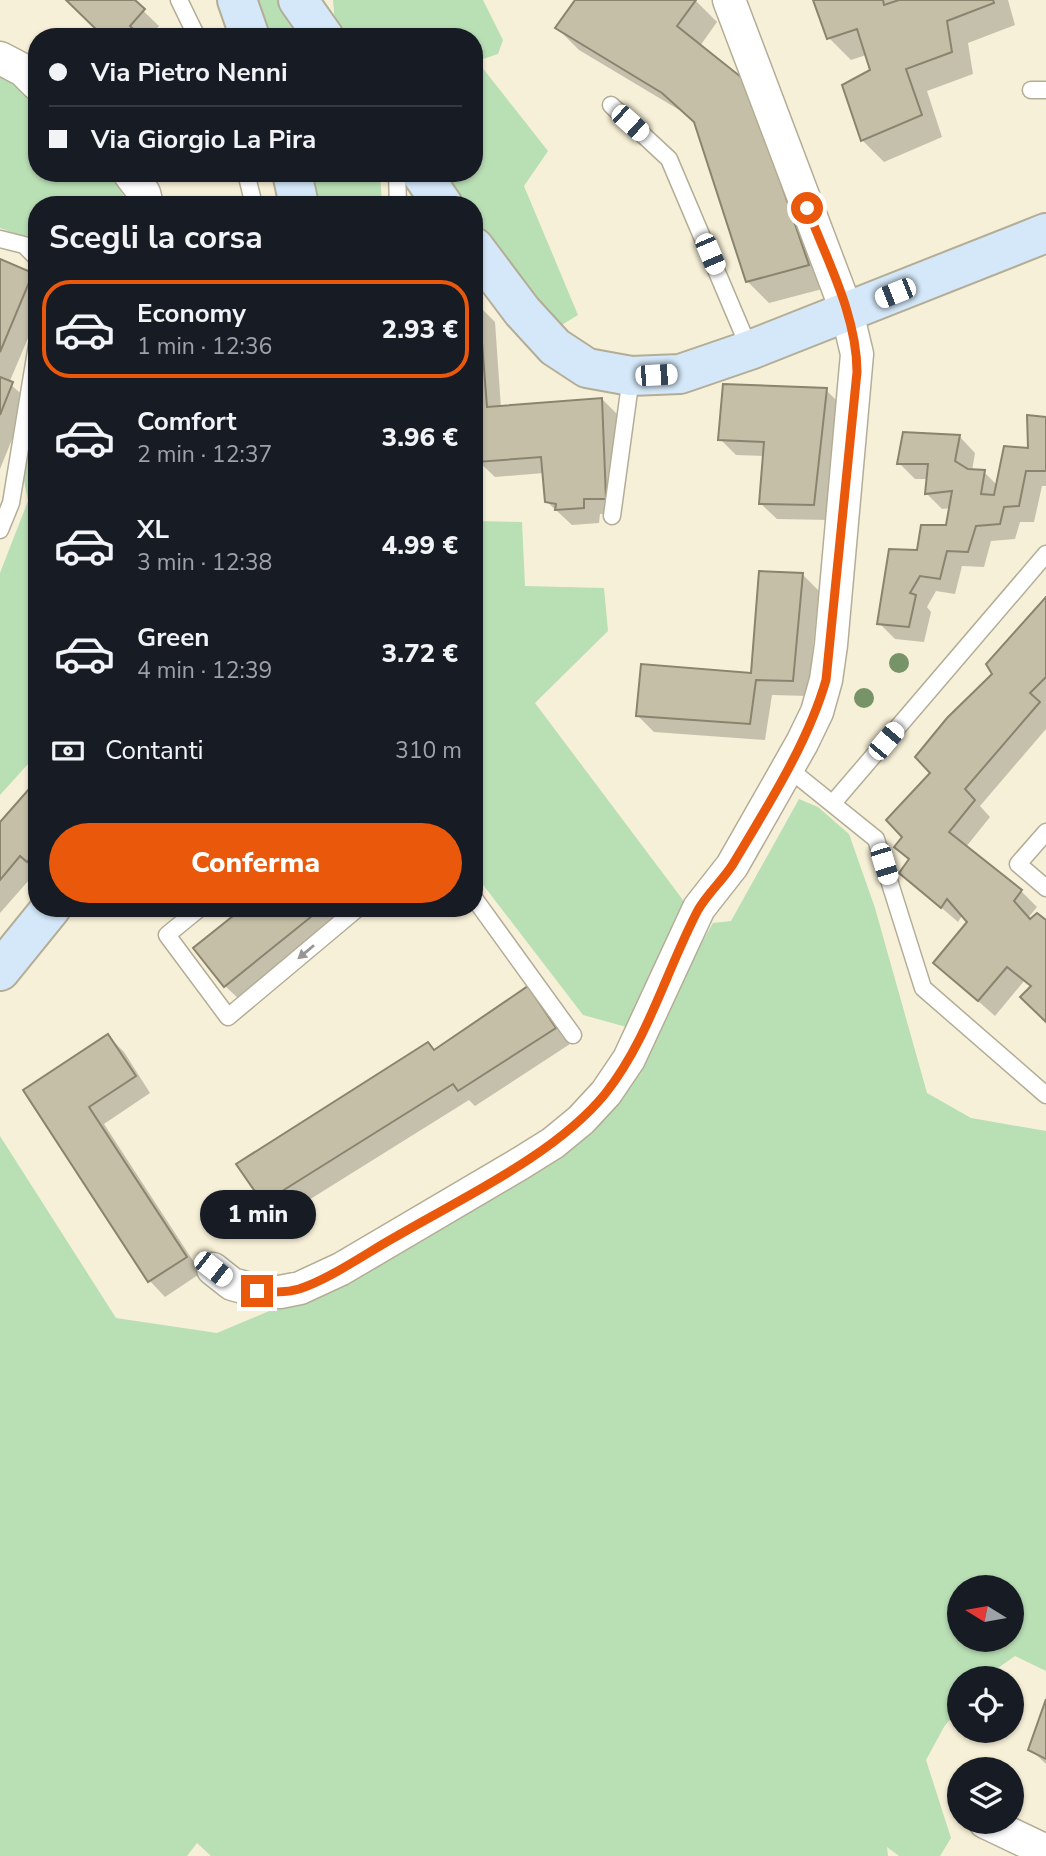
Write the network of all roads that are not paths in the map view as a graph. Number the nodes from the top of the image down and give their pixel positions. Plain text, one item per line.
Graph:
1 (179, 0) edge
2 (237, 0) edge
3 (298, 0) edge
4 (729, 0) edge
5 (193, 28) edge
6 (247, 28) edge
7 (318, 28) edge
8 (0, 58) edge
9 (28, 75) edge
10 (611, 105) dead end
11 (1045, 236) edge
12 (0, 239) edge
13 (28, 249) edge
14 (483, 259) edge
15 (847, 312) junction
16 (750, 351) junction
17 (631, 376) junction
18 (28, 400) edge
19 (612, 516) dead end
20 (0, 530) edge
21 (1046, 554) edge
22 (788, 768) junction
23 (833, 803) junction
24 (1046, 831) edge
25 (1046, 888) edge
26 (483, 910) edge
27 (44, 917) edge
28 (189, 917) edge
29 (347, 917) edge
30 (0, 971) edge
31 (573, 1035) dead end
32 (1046, 1095) edge
33 (213, 1269) dead end
34 (1010, 1834) edge
35 (1046, 1851) edge

1 - 5 lane
2 - 6 main road
3 - 7 main road
4 - 15 street
8 - 9 street
10 - 16 lane
11 - 15 main road
12 - 13 lane
14 - 17 main road
15 - 16 main road
15 - 22 street
16 - 17 main road
17 - 19 lane
18 - 20 lane
21 - 23 lane
22 - 23 lane
22 - 33 street
23 - 32 lane
24 - 25 lane
26 - 31 lane
27 - 30 main road
29 -> 28 lane
34 - 35 street

